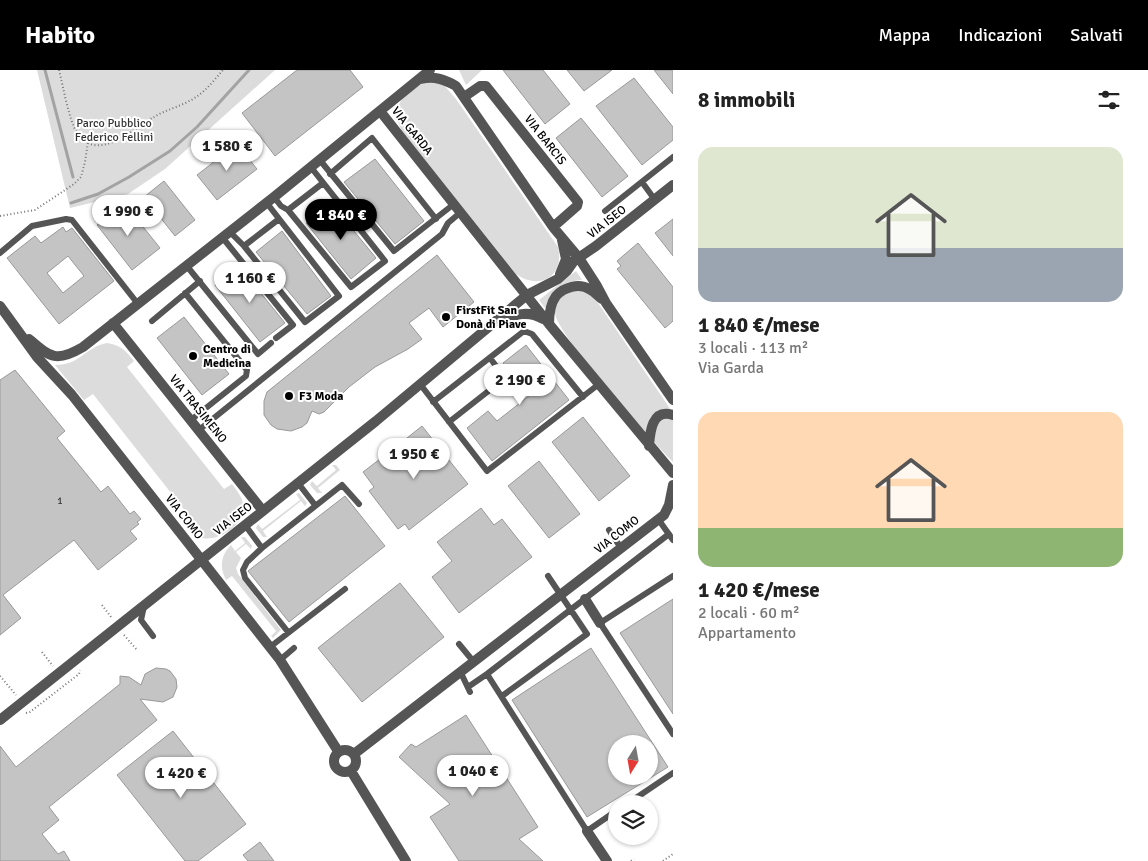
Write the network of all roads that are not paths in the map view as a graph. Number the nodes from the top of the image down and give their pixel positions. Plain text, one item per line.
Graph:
1 (430, 70) edge
2 (421, 79) junction
3 (464, 98) junction
4 (380, 111) junction
5 (673, 157) edge
6 (319, 159) junction
7 (310, 166) junction
8 (330, 174) junction
9 (642, 182) junction
10 (323, 183) junction
11 (673, 185) edge
12 (270, 200) junction
13 (655, 200) junction
14 (457, 208) junction
15 (288, 210) junction
16 (605, 211) dead end
17 (279, 219) junction
18 (436, 219) junction
19 (553, 226) junction
20 (226, 234) junction
21 (561, 237) junction
22 (244, 246) junction
23 (0, 253) edge
24 (579, 258) junction
25 (186, 265) junction
26 (515, 280) junction
27 (200, 281) junction
28 (555, 281) junction
29 (185, 293) junction
30 (527, 295) junction
31 (138, 304) junction
32 (606, 304) junction
33 (0, 306) edge
34 (152, 321) dead end
35 (113, 323) junction
36 (549, 324) junction
37 (20, 330) junction
38 (479, 335) junction
39 (276, 338) dead end
40 (271, 343) dead end
41 (490, 358) junction
42 (420, 384) junction
43 (599, 384) junction
44 (583, 397) junction
45 (673, 400) edge
46 (433, 402) junction
47 (673, 415) edge
48 (191, 420) junction
49 (449, 422) junction
50 (199, 430) junction
51 (649, 446) junction
52 (673, 473) edge
53 (298, 483) junction
54 (673, 485) edge
55 (359, 504) dead end
56 (315, 505) junction
57 (263, 511) junction
58 (661, 517) junction
59 (245, 525) junction
60 (609, 530) dead end
61 (669, 534) junction
62 (673, 540) edge
63 (262, 548) junction
64 (621, 548) junction
65 (201, 560) junction
66 (548, 576) dead end
67 (673, 576) edge
68 (345, 589) dead end
69 (561, 595) junction
70 (584, 599) junction
71 (144, 605) junction
72 (570, 610) junction
73 (600, 623) junction
74 (288, 632) junction
75 (153, 636) dead end
76 (459, 644) dead end
77 (270, 647) junction
78 (294, 648) dead end
79 (280, 660) junction
80 (473, 661) junction
81 (460, 671) junction
82 (487, 674) junction
83 (502, 696) junction
84 (0, 720) edge
85 (673, 734) edge
86 (338, 751) junction
87 (354, 754) junction
88 (350, 771) junction
89 (673, 773) edge
90 (640, 795) edge
91 (608, 817) edge
92 (587, 831) junction
93 (406, 861) edge
94 (607, 861) edge

1 - 2 street
2 - 3 street
2 - 4 street
3 - 19 street
3 - 19 street, VIA BARCIS
4 - 6 street, VIA GARDA
4 - 14 street, VIA GARDA
5 - 9 lane
6 - 7 street, VIA GARDA
6 - 8 lane
7 - 10 lane
7 - 12 street, VIA GARDA
8 - 18 lane
8 - 18 lane
9 - 13 lane
9 - 16 lane
10 - 15 lane
10 - 15 lane
11 - 13 street, VIA ISEO
12 - 15 lane
12 - 17 lane
12 - 20 street, VIA GARDA
13 - 24 street, VIA ISEO
14 - 18 lane
14 - 26 street, VIA GARDA
14 - 50 lane
17 - 22 lane
17 - 22 lane
19 - 21 street
20 - 22 lane
20 - 25 street, VIA GARDA
20 - 39 lane
21 - 24 street
21 - 28 street
23 - 31 lane
24 - 28 street, VIA ISEO
24 - 32 street
25 - 27 lane
25 - 31 street, VIA GARDA
26 - 28 street
26 - 30 street, VIA GARDA
27 - 29 lane
27 - 40 lane
28 - 30 street, VIA ISEO
29 - 34 lane
29 - 48 lane
30 - 36 street, VIA GARDA
30 - 38 street, VIA ISEO
31 - 35 street, VIA GARDA
32 - 36 street
32 - 45 street
33 - 37 street, VIA COMO
35 - 37 street, VIA GARDA
35 - 48 street, VIA TRASIMENO
36 - 38 street, VIA ISEO
36 - 43 street, VIA GARDA
37 - 65 street, VIA COMO
38 - 42 street, VIA ISEO
41 - 44 lane
41 - 46 lane
41 - 49 lane
42 - 46 lane
42 - 53 street, VIA ISEO
43 - 44 lane
43 - 51 street, VIA GARDA
44 - 49 lane
46 - 49 lane
47 - 51 street
48 - 50 street, VIA TRASIMENO
50 - 57 street, VIA TRASIMENO
51 - 52 street, VIA GARDA
53 - 56 lane
53 - 57 street, VIA ISEO
54 - 58 street
55 - 56 lane
56 - 63 lane
57 - 59 street, VIA ISEO
58 - 61 lane
58 - 64 street, VIA COMO
59 - 63 lane
59 - 65 street, VIA ISEO
60 - 64 lane
61 - 62 lane
61 - 70 lane
63 - 74 lane
64 - 69 street, VIA COMO
65 - 71 street, VIA ISEO
65 - 77 street, VIA COMO
66 - 69 lane
67 - 73 lane
68 - 74 lane
69 - 72 lane
69 - 80 street, VIA COMO
70 - 72 lane
70 - 73 street
71 - 75 lane
71 - 84 street, VIA ISEO
72 - 82 lane
72 - 83 lane
73 - 85 lane
74 - 77 lane
76 - 80 lane
77 - 79 street, VIA COMO
78 - 79 lane
79 - 86 street, VIA COMO
80 - 81 street, VIA COMO
81 - 82 lane
81 - 87 street, VIA COMO
82 - 83 lane
83 - 92 lane
86 - 87 street
86 - 88 street, VIA COMO
87 - 88 street
88 - 93 street, VIA COMO
89 - 90 lane
91 - 92 lane
92 - 94 street

